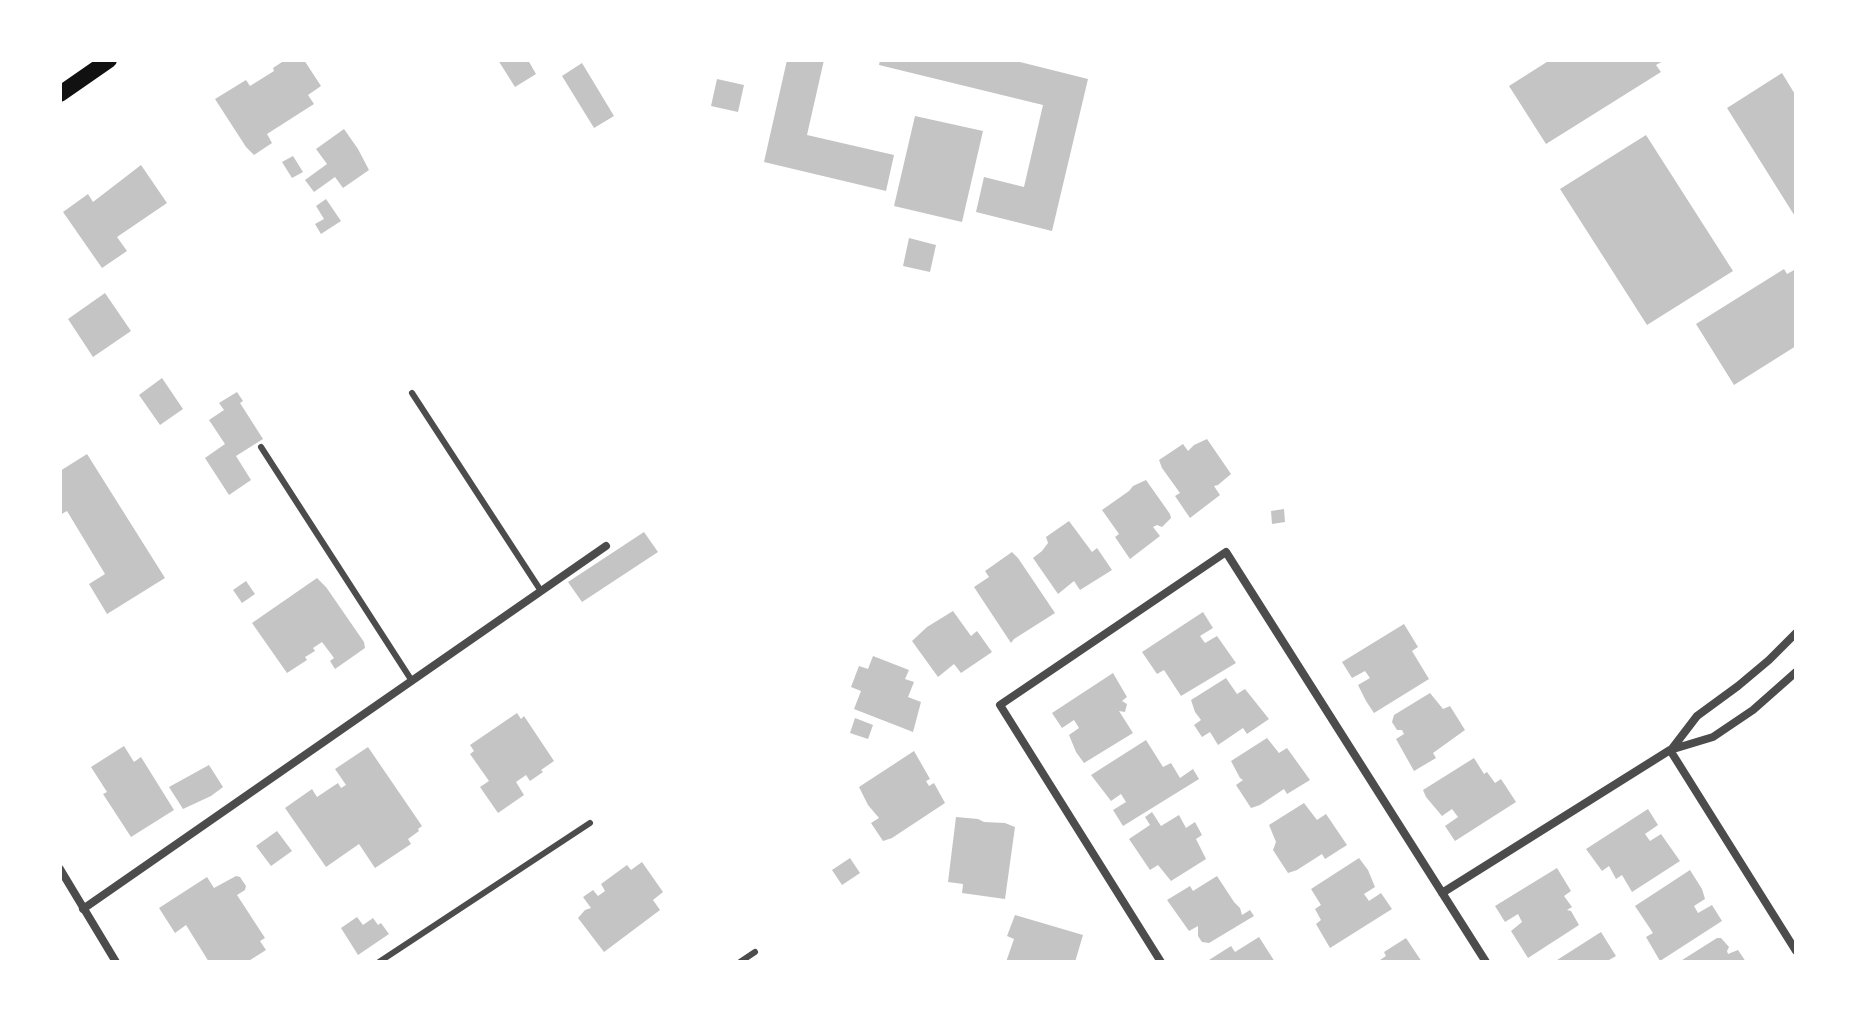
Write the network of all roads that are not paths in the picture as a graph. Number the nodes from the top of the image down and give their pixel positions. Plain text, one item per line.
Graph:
1 (109, 60) edge
2 (60, 94) edge
3 (412, 393) dead end
4 (261, 447) dead end
5 (606, 546) dead end
6 (541, 591) junction
7 (1796, 633) edge
8 (1796, 672) edge
9 (412, 681) junction
10 (1670, 750) junction
11 (590, 823) dead end
12 (60, 869) edge
13 (1442, 893) junction
14 (83, 909) junction
15 (1796, 951) edge
16 (755, 952) dead end
17 (116, 962) edge
18 (379, 962) edge
19 (740, 962) edge
20 (1161, 962) edge
21 (1486, 962) edge

1 - 2 main road
3 - 6 lane
4 - 9 lane
5 - 6 street
6 - 9 street
7 - 10 street
8 - 10 street
9 - 14 street
10 - 13 street
10 - 15 street
11 - 18 lane
12 - 14 street
13 - 20 street
13 - 21 street
14 - 17 street
16 - 19 lane

